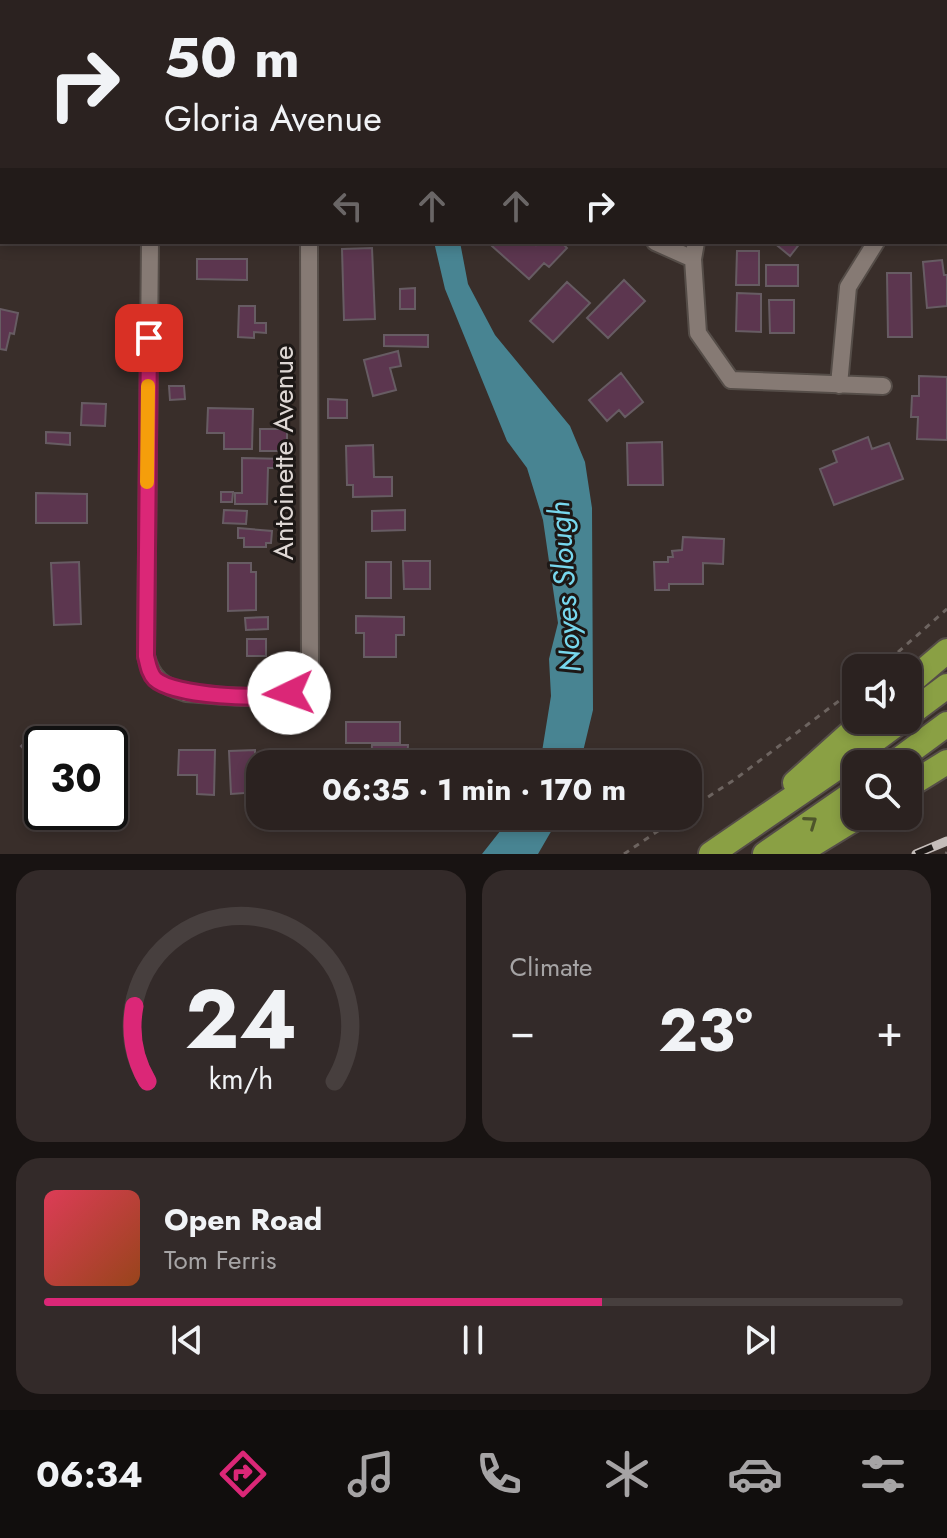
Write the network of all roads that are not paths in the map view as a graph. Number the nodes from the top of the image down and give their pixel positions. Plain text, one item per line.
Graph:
1 (150, 244) edge
2 (309, 244) edge
3 (665, 244) edge
4 (875, 244) edge
5 (695, 250) edge
6 (839, 385) junction
7 (883, 386) dead end
8 (947, 651) edge
9 (922, 672) edge
10 (947, 686) edge
11 (922, 705) edge
12 (947, 724) edge
13 (849, 734) edge
14 (882, 734) edge
15 (912, 750) edge
16 (947, 762) edge
17 (922, 777) edge
18 (842, 801) edge
19 (842, 826) edge
20 (732, 840) junction
21 (711, 854) edge
22 (765, 854) edge
23 (797, 854) edge

1 - 2 street, Antoinette Avenue
3 - 5 street
4 - 6 street
5 - 6 street
6 - 7 street
8 - 9 highway
10 - 11 highway
12 - 15 highway
13 - 20 highway
14 - 20 highway
16 - 17 highway
22 -> 18 highway
19 - 23 highway
20 - 21 highway

